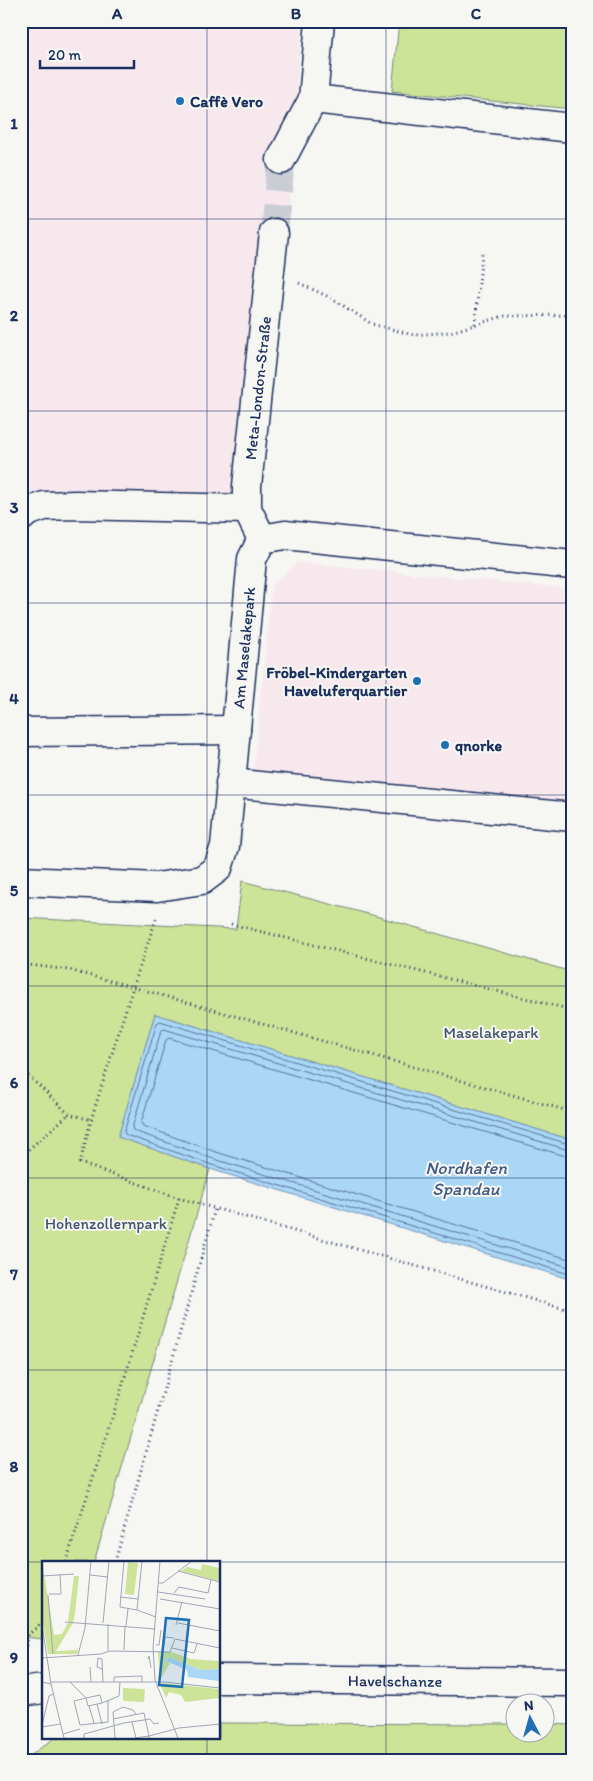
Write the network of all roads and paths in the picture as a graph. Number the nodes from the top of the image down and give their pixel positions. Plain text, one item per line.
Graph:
1 (320, 21) edge
2 (313, 99) junction
3 (572, 128) edge
4 (281, 160) tunnel mouth
5 (274, 233) tunnel mouth
6 (482, 253) dead end
7 (269, 280) junction
8 (572, 315) edge
9 (475, 324) junction
10 (247, 509) junction
11 (21, 516) edge
12 (262, 539) junction
13 (572, 565) edge
14 (236, 730) junction
15 (21, 732) edge
16 (230, 783) junction
17 (572, 817) edge
18 (21, 881) edge
19 (156, 919) dead end
20 (231, 924) dead end
21 (21, 964) edge
22 (133, 987) junction
23 (572, 1010) edge
24 (21, 1069) edge
25 (572, 1112) edge
26 (70, 1114) junction
27 (92, 1120) junction
28 (21, 1156) edge
29 (179, 1198) junction
30 (215, 1208) junction
31 (572, 1311) edge
32 (66, 1561) edge
33 (115, 1561) edge
34 (21, 1621) edge
35 (42, 1623) edge
36 (28, 1635) junction
37 (27, 1646) dead end
38 (220, 1679) edge
39 (572, 1682) edge
40 (42, 1689) edge
41 (21, 1692) edge

1 - 2 street
2 - 3 street
2 - 4 street
5 - 7 street, Meta-London-Straße
6 - 9 path
7 - 9 path
7 - 10 street, Meta-London-Straße
8 - 9 path
10 - 11 street
10 - 12 street, Meta-London-Straße
12 - 13 street
12 - 14 street, Am Maselakepark
14 - 15 street
14 - 16 street, Am Maselakepark
16 - 17 street
16 - 18 street, Am Maselakepark
19 - 22 path
20 - 23 path
21 - 22 path
22 - 25 path
22 - 27 path
24 - 26 path
26 - 27 path
26 - 28 path
27 - 29 path
29 - 30 path
29 - 32 path
30 - 31 path
30 - 33 path
34 - 36 path
35 - 36 path
36 - 37 path
38 - 39 street, Havelschanze
40 - 41 street

